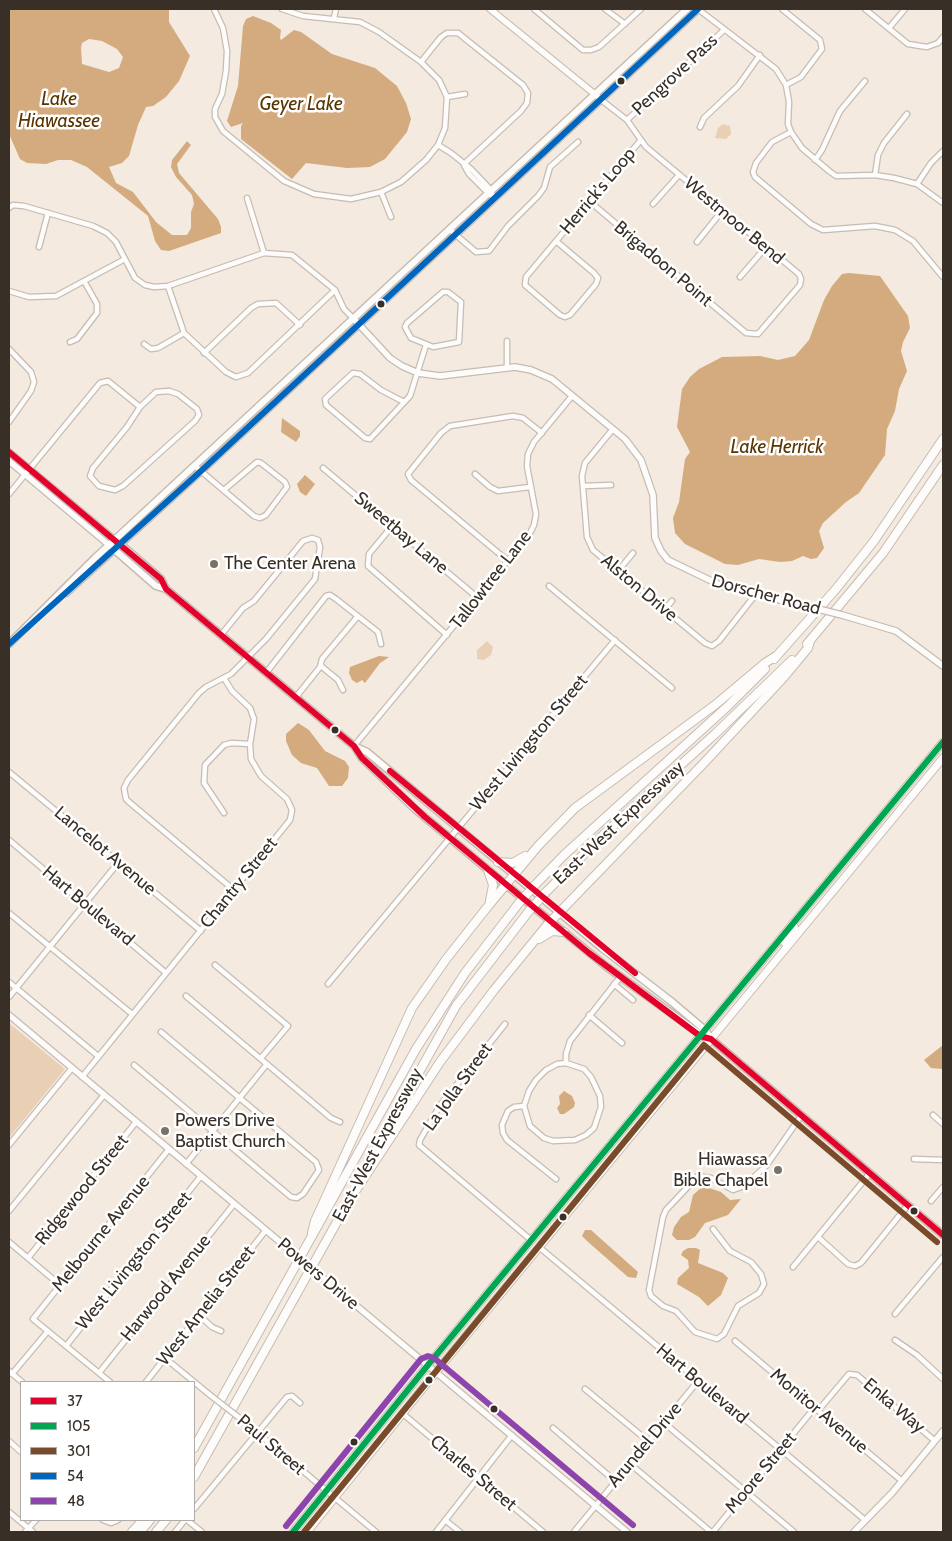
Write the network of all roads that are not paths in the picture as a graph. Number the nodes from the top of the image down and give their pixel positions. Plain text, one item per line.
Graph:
1 (214, 9) edge
2 (282, 9) edge
3 (336, 9) edge
4 (490, 9) edge
5 (534, 9) edge
6 (605, 9) edge
7 (641, 9) edge
8 (687, 9) edge
9 (698, 9) edge
10 (782, 9) edge
11 (865, 9) edge
12 (905, 9) edge
13 (334, 18) junction
14 (624, 24) junction
15 (889, 28) junction
16 (724, 30) junction
17 (943, 37) edge
18 (760, 55) junction
19 (421, 62) junction
20 (865, 81) dead end
21 (786, 85) junction
22 (465, 94) dead end
23 (447, 97) junction
24 (598, 97) junction
25 (907, 114) dead end
26 (627, 120) junction
27 (700, 127) dead end
28 (791, 132) junction
29 (640, 141) junction
30 (578, 142) dead end
31 (438, 145) junction
32 (943, 151) edge
33 (815, 160) junction
34 (464, 164) junction
35 (679, 175) junction
36 (875, 175) junction
37 (917, 184) junction
38 (381, 192) junction
39 (490, 194) junction
40 (247, 198) dead end
41 (589, 202) junction
42 (943, 203) edge
43 (654, 204) dead end
44 (9, 208) edge
45 (722, 211) junction
46 (48, 213) junction
47 (390, 217) dead end
48 (451, 232) junction
49 (556, 241) junction
50 (697, 242) dead end
51 (39, 247) dead end
52 (766, 247) junction
53 (264, 253) junction
54 (125, 259) junction
55 (740, 277) dead end
56 (943, 277) edge
57 (84, 281) junction
58 (168, 286) junction
59 (335, 290) junction
60 (9, 291) edge
61 (355, 321) junction
62 (300, 325) junction
63 (738, 326) joint
64 (184, 333) junction
65 (70, 342) dead end
66 (507, 342) dead end
67 (144, 344) dead end
68 (426, 345) junction
69 (9, 349) edge
70 (204, 353) junction
71 (506, 367) junction
72 (418, 373) junction
73 (572, 396) junction
74 (404, 402) junction
75 (140, 407) junction
76 (9, 413) edge
77 (13, 416) junction
78 (9, 422) edge
79 (613, 429) junction
80 (542, 433) junction
81 (943, 439) edge
82 (9, 452) edge
83 (9, 461) edge
84 (943, 465) edge
85 (195, 466) junction
86 (323, 468) dead end
87 (29, 469) junction
88 (201, 471) junction
89 (25, 474) junction
90 (475, 474) dead end
91 (611, 485) dead end
92 (583, 486) junction
93 (530, 487) junction
94 (224, 490) junction
95 (9, 494) edge
96 (393, 525) junction
97 (115, 540) junction
98 (109, 545) junction
99 (121, 545) junction
100 (115, 550) junction
101 (633, 553) dead end
102 (508, 560) junction
103 (618, 571) junction
104 (549, 586) dead end
105 (166, 589) junction
106 (756, 594) junction
107 (478, 598) junction
108 (672, 601) dead end
109 (46, 609) junction
110 (664, 609) junction
111 (358, 616) junction
112 (221, 635) junction
113 (447, 635) junction
114 (615, 640) junction
115 (810, 641) junction
116 (9, 644) edge
117 (380, 644) dead end
118 (776, 656) junction
119 (248, 658) junction
120 (321, 666) junction
121 (943, 666) edge
122 (266, 673) junction
123 (224, 678) junction
124 (672, 688) dead end
125 (343, 690) dead end
126 (296, 697) junction
127 (943, 742) edge
128 (250, 744) junction
129 (354, 746) junction
130 (943, 758) edge
131 (10, 774) edge
132 (224, 813) dead end
133 (880, 819) junction
134 (887, 826) junction
135 (458, 828) junction
136 (450, 838) junction
137 (9, 840) edge
138 (538, 846) junction
139 (498, 862) junction
140 (118, 863) junction
141 (488, 870) junction
142 (513, 874) junction
143 (505, 884) junction
144 (234, 890) junction
145 (816, 896) junction
146 (86, 904) junction
147 (489, 904) junction
148 (9, 913) edge
149 (560, 913) junction
150 (550, 922) junction
151 (793, 923) junction
152 (802, 930) junction
153 (201, 931) junction
154 (564, 932) junction
155 (533, 943) junction
156 (50, 948) junction
157 (215, 965) dead end
158 (768, 971) junction
159 (166, 973) junction
160 (621, 976) junction
161 (9, 982) edge
162 (328, 984) dead end
163 (614, 984) junction
164 (16, 988) junction
165 (186, 996) dead end
166 (9, 997) edge
167 (633, 1000) dead end
168 (132, 1014) junction
169 (9, 1015) edge
170 (589, 1015) junction
171 (506, 1024) dead end
172 (705, 1030) junction
173 (161, 1032) dead end
174 (700, 1036) junction
175 (711, 1039) junction
176 (622, 1043) dead end
177 (98, 1056) junction
178 (261, 1058) junction
179 (566, 1063) junction
180 (267, 1064) junction
181 (134, 1065) dead end
182 (72, 1068) junction
183 (82, 1077) junction
184 (104, 1095) junction
185 (240, 1098) junction
186 (524, 1106) junction
187 (638, 1111) junction
188 (933, 1115) dead end
189 (801, 1116) junction
190 (136, 1122) junction
191 (340, 1122) dead end
192 (943, 1124) edge
193 (212, 1131) junction
194 (612, 1142) junction
195 (9, 1145) edge
196 (624, 1145) junction
197 (169, 1149) junction
198 (914, 1159) dead end
199 (943, 1160) edge
200 (186, 1164) junction
201 (870, 1173) junction
202 (202, 1176) junction
203 (598, 1176) junction
204 (556, 1179) dead end
205 (943, 1187) edge
206 (931, 1201) dead end
207 (234, 1204) junction
208 (908, 1205) junction
209 (345, 1207) junction
210 (9, 1211) edge
211 (555, 1211) junction
212 (713, 1229) dead end
213 (266, 1230) junction
214 (312, 1233) junction
215 (943, 1235) edge
216 (818, 1237) junction
217 (531, 1240) junction
218 (9, 1242) edge
219 (539, 1247) junction
220 (943, 1257) edge
221 (28, 1258) junction
222 (793, 1267) dead end
223 (515, 1276) junction
224 (60, 1285) junction
225 (895, 1314) dead end
226 (198, 1315) junction
227 (222, 1331) dead end
228 (48, 1332) junction
229 (895, 1340) dead end
230 (735, 1341) dead end
231 (66, 1346) junction
232 (165, 1358) junction
233 (428, 1365) junction
234 (436, 1372) junction
235 (11, 1373) edge
236 (98, 1373) junction
237 (852, 1373) joint
238 (943, 1379) edge
239 (21, 1381) edge
240 (109, 1381) edge
241 (147, 1381) edge
242 (193, 1381) edge
243 (698, 1381) junction
244 (195, 1383) edge
245 (585, 1389) dead end
246 (300, 1402) dead end
247 (816, 1409) junction
248 (402, 1413) junction
249 (663, 1422) junction
250 (553, 1428) dead end
251 (943, 1431) edge
252 (256, 1433) junction
253 (512, 1436) junction
254 (9, 1441) edge
255 (648, 1441) junction
256 (935, 1441) junction
257 (195, 1446) edge
258 (781, 1450) junction
259 (20, 1451) edge
260 (629, 1463) junction
261 (195, 1475) edge
262 (478, 1478) junction
263 (615, 1481) junction
264 (902, 1481) junction
265 (326, 1491) junction
266 (746, 1491) junction
267 (334, 1498) junction
268 (595, 1505) junction
269 (195, 1508) edge
270 (9, 1512) edge
271 (446, 1520) junction
272 (865, 1520) junction
273 (105, 1521) edge
274 (116, 1521) edge
275 (143, 1521) edge
276 (149, 1521) edge
277 (185, 1521) edge
278 (187, 1521) edge
279 (27, 1530) edge
280 (33, 1532) edge
281 (132, 1532) edge
282 (140, 1532) edge
283 (175, 1532) edge
284 (202, 1532) edge
285 (293, 1532) edge
286 (306, 1532) edge
287 (376, 1532) edge
288 (436, 1532) edge
289 (460, 1532) edge
290 (543, 1532) edge
291 (574, 1532) edge
292 (627, 1532) edge
293 (712, 1532) edge
294 (794, 1532) edge
295 (854, 1532) edge

1 - 38 street
2 - 13 street
3 - 13 street
4 - 24 street
5 - 14 street
6 - 14 street
7 - 14 street
8 - 24 main road
9 - 16 street
9 - 24 main road
10 - 21 street
11 - 15 street
12 - 15 street
13 - 19 street
15 - 17 street
16 - 18 street
16 - 26 street, Pengrove Pass
18 - 21 street
18 - 27 street
19 - 23 street
19 - 34 street
20 - 33 street
21 - 28 street
22 - 23 street
23 - 31 street
24 - 26 street, Westmoor Bend
24 - 39 main road
25 - 36 street
26 - 29 street, Westmoor Bend
28 - 33 street
28 - 56 street
29 - 35 street, Westmoor Bend
29 - 41 street, Herrick's Loop
30 - 48 street
31 - 34 street
31 - 38 street
32 - 37 street
33 - 36 street
34 - 39 street
35 - 43 street
35 - 45 street, Westmoor Bend
36 - 37 street
37 - 42 street
38 - 47 street
39 - 48 main road
40 - 53 street
41 - 49 street, Herrick's Loop
41 - 63 street, Brigadoon Point
44 - 46 street
45 - 50 street
45 - 52 street, Westmoor Bend
46 - 51 street
46 - 54 street
48 - 61 main road
49 - 49 street, Herrick's Loop
52 - 55 street
52 - 63 street, Westmoor Bend
53 - 58 street
53 - 59 street
54 - 57 street
54 - 58 street
57 - 60 street
57 - 65 street
58 - 64 street
59 - 61 street
59 - 62 street
61 - 72 street, Dorscher Road
61 - 85 main road
61 - 88 main road
62 - 70 street
62 - 70 street
64 - 67 street
64 - 70 street
66 - 71 street
68 - 68 street
68 - 72 street
69 - 77 street
71 - 72 street, Dorscher Road
71 - 73 street, Dorscher Road
72 - 74 street
73 - 79 street, Dorscher Road
73 - 80 street, Tallowtree Lane
74 - 74 street
75 - 75 street
75 - 87 street
76 - 77 street
77 - 78 street
79 - 92 street, Alston Drive
79 - 106 street, Dorscher Road
80 - 93 street, Tallowtree Lane
80 - 102 street
81 - 118 highway, East-West Expressway
82 - 87 street
83 - 89 street
84 - 115 highway, East-West Expressway
85 - 88 street
85 - 97 main road
86 - 96 street, Sweetbay Lane
87 - 89 street
87 - 97 street
88 - 94 street
88 - 99 main road
89 - 95 street
89 - 98 street
90 - 93 street
91 - 92 street
92 - 103 street, Alston Drive
93 - 102 street, Tallowtree Lane
94 - 94 street
96 - 107 street, Sweetbay Lane
96 - 113 street
97 - 98 main road
97 - 99 main road
98 - 100 main road
98 - 109 main road
99 - 100 main road
99 - 105 main road
100 - 105 main road
100 - 109 main road
101 - 103 street
102 - 107 street, Tallowtree Lane
103 - 110 street, Alston Drive
104 - 114 street
105 - 112 main road
106 - 110 street, Alston Drive
106 - 121 street, Dorscher Road, bridge
107 - 113 street, Tallowtree Lane
108 - 110 street
109 - 116 main road
111 - 117 street
111 - 120 street
111 - 122 street
112 - 119 main road
112 - 119 street
113 - 129 street, Tallowtree Lane
114 - 124 street
114 - 135 street, West Livingston Street
115 - 149 highway
115 - 209 highway, East-West Expressway, bridge
118 - 138 highway
118 - 214 highway, East-West Expressway, bridge
119 - 122 main road
119 - 123 street
120 - 125 street
120 - 126 street
122 - 126 main road
123 - 128 street, Chantry Street
123 - 144 street
126 - 129 main road
127 - 133 highway
128 - 132 street
128 - 144 street, Chantry Street
129 - 135 main road
129 - 136 main road
130 - 134 highway
131 - 140 street, Lancelot Avenue
133 - 134 highway
133 - 145 highway
134 - 152 highway
135 - 136 street, West Livingston Street
135 - 139 main road
136 - 141 main road
136 - 162 street, West Livingston Street
137 - 146 street, Hart Boulevard
138 - 139 highway
138 - 142 highway
139 - 142 main road
140 - 146 street
140 - 153 street, Lancelot Avenue
141 - 143 main road
141 - 147 highway
142 - 143 highway
142 - 149 main road
143 - 147 highway
143 - 150 main road
144 - 153 street, Chantry Street
145 - 151 highway
145 - 152 highway
146 - 156 street
146 - 159 street, Hart Boulevard
147 - 214 highway
148 - 156 street
149 - 150 highway
149 - 172 main road
150 - 154 main road
150 - 155 highway
151 - 158 highway
151 - 172 highway
152 - 158 highway
153 - 159 street, Chantry Street
154 - 155 highway
154 - 160 main road
155 - 209 highway
156 - 164 street
156 - 168 street
157 - 178 street
158 - 175 highway
159 - 168 street, Chantry Street
160 - 163 street
160 - 174 main road
161 - 164 street
163 - 167 street
163 - 170 street
164 - 166 street
164 - 177 street
165 - 178 street
168 - 177 street, Chantry Street
169 - 182 street, Powers Drive
170 - 176 street
170 - 179 street
171 - 217 street, La Jolla Street
172 - 174 highway
172 - 175 main road
173 - 185 street
174 - 175 main road
174 - 187 highway
175 - 189 main road
175 - 196 highway
177 - 183 street, Chantry Street
178 - 180 street
179 - 186 street
179 - 186 street
180 - 185 street, West Livingston Street
180 - 191 street
181 - 193 street
182 - 183 street, Powers Drive
182 - 195 street
183 - 184 street, Powers Drive
184 - 190 street, Powers Drive
184 - 210 street
185 - 193 street, West Livingston Street
185 - 193 street
186 - 204 street
187 - 194 highway
187 - 196 highway
188 - 192 street
189 - 201 main road
189 - 212 street
190 - 197 street, Powers Drive
190 - 221 street, Ridgewood Street
193 - 200 street, West Livingston Street
194 - 203 highway
194 - 211 highway
196 - 203 highway
197 - 200 street, Powers Drive
197 - 224 street, Melbourne Avenue
198 - 199 street
200 - 202 street, Powers Drive
201 - 208 main road
201 - 216 street
202 - 207 street, Powers Drive
202 - 231 street, West Livingston Street
203 - 219 highway
205 - 206 street
207 - 213 street, Powers Drive
207 - 236 street, Harwood Avenue
208 - 215 main road
208 - 216 street
209 - 261 highway, East-West Expressway
211 - 217 highway
211 - 219 highway
213 - 226 street, West Amelia Street
213 - 233 street, Powers Drive, bridge
214 - 257 highway, East-West Expressway
216 - 222 street
217 - 223 highway
217 - 233 highway
218 - 221 street
219 - 223 highway
219 - 243 street, Hart Boulevard
220 - 225 street
221 - 224 street
223 - 234 highway
224 - 228 street, Melbourne Avenue
226 - 227 street
226 - 232 street, West Amelia Street
228 - 231 street
228 - 235 street, West Livingston Street
229 - 238 street
230 - 247 street, Monitor Avenue
231 - 236 street
232 - 241 street, West Amelia Street
232 - 242 street, Paul Street, bridge
233 - 234 street, Powers Drive
233 - 265 highway
234 - 248 highway
234 - 253 street, Powers Drive
235 - 239 street
236 - 240 street
237 - 247 street, Moore Street
237 - 256 street, Enka Way
243 - 249 street, Arundel Drive
243 - 258 street, Hart Boulevard
244 - 252 street, Paul Street, bridge
245 - 255 street
246 - 252 street
247 - 258 street, Moore Street
247 - 264 street, Monitor Avenue
248 - 262 street, Charles Street
248 - 267 highway
249 - 255 street, Arundel Drive
249 - 266 street
250 - 263 street
251 - 256 street
252 - 265 street, Paul Street
252 - 269 street
253 - 262 street
253 - 268 street, Powers Drive
254 - 259 street
255 - 260 street, Arundel Drive
256 - 264 street
258 - 266 street, Moore Street
258 - 272 street, Hart Boulevard
260 - 263 street, Arundel Drive
260 - 293 street
262 - 271 street
262 - 290 street, Charles Street
263 - 268 street, Arundel Drive
264 - 272 street
265 - 267 street, Paul Street
265 - 285 highway
266 - 293 street, Moore Street
266 - 294 street
267 - 286 highway
267 - 287 street, Paul Street
268 - 291 street, Arundel Drive
268 - 292 street, Powers Drive
270 - 279 street
271 - 288 street
271 - 289 street
272 - 295 street
273 - 274 street
275 - 281 highway
276 - 282 highway
277 - 283 street
278 - 284 street
279 - 280 street

